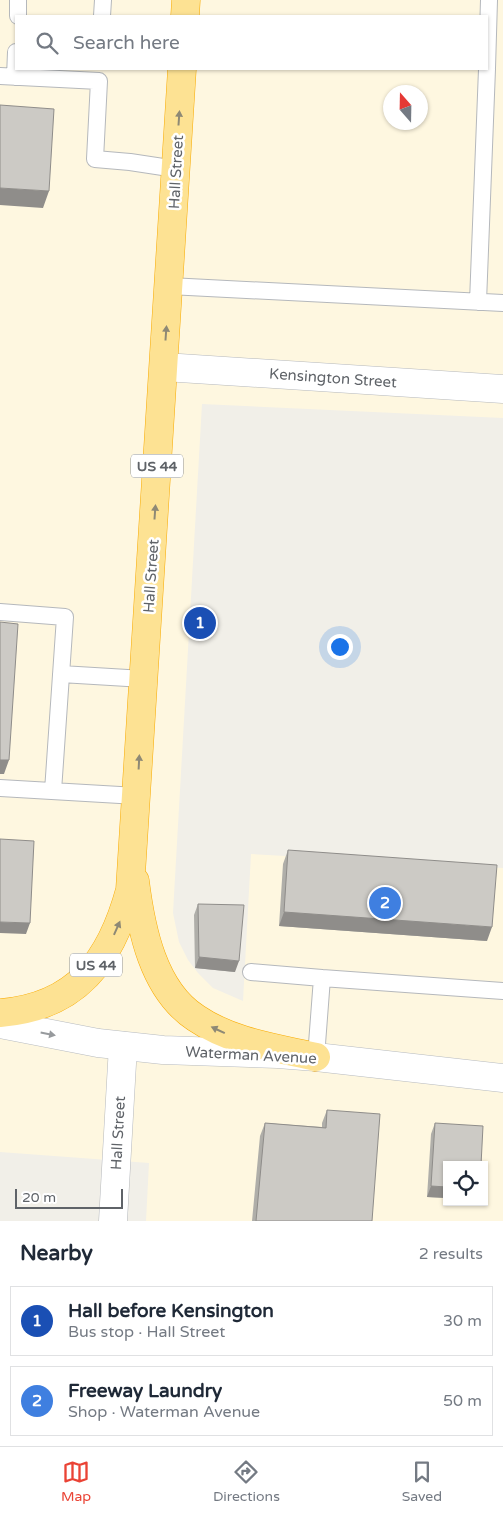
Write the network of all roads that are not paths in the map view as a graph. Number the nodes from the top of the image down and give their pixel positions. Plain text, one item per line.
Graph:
1 (18, 0) edge
2 (103, 0) edge
3 (186, 0) edge
4 (489, 0) edge
5 (18, 15) edge
6 (102, 15) edge
7 (185, 15) edge
8 (488, 34) edge
9 (15, 55) edge
10 (182, 70) edge
11 (487, 70) edge
12 (99, 75) edge
13 (8, 76) edge
14 (176, 169) junction
15 (169, 286) junction
16 (478, 302) junction
17 (503, 303) edge
18 (164, 367) junction
19 (503, 389) edge
20 (0, 612) edge
21 (61, 674) junction
22 (144, 679) junction
23 (0, 788) edge
24 (53, 790) junction
25 (137, 796) junction
26 (133, 863) junction
27 (251, 972) dead end
28 (322, 978) junction
29 (503, 991) edge
30 (0, 1013) edge
31 (0, 1024) edge
32 (123, 1046) junction
33 (316, 1057) junction
34 (503, 1078) edge
35 (113, 1221) edge

1 - 5 lane
2 - 6 lane
3 - 7 highway
4 - 8 lane
9 - 13 lane
14 -> 10 highway, Hall Street / US 44
11 - 16 lane
12 - 13 lane
12 - 14 lane
14 - 15 highway, Hall Street / US 44
15 - 16 lane
18 -> 15 highway, Hall Street / US 44
16 - 17 lane
18 - 19 street, Kensington Street
22 -> 18 highway, Hall Street / US 44
20 - 21 lane
21 - 22 lane
21 - 24 lane
25 -> 22 highway, Hall Street / US 44
23 - 24 lane
24 - 25 lane
25 - 26 highway, Hall Street / US 44
30 -> 26 highway, Hall Street / US 44
33 -> 26 highway
27 - 28 lane
28 - 29 lane
28 - 33 lane
31 -> 32 street, Waterman Avenue
32 - 33 street, Waterman Avenue
32 - 35 street, Hall Street
33 - 34 street, Waterman Avenue

